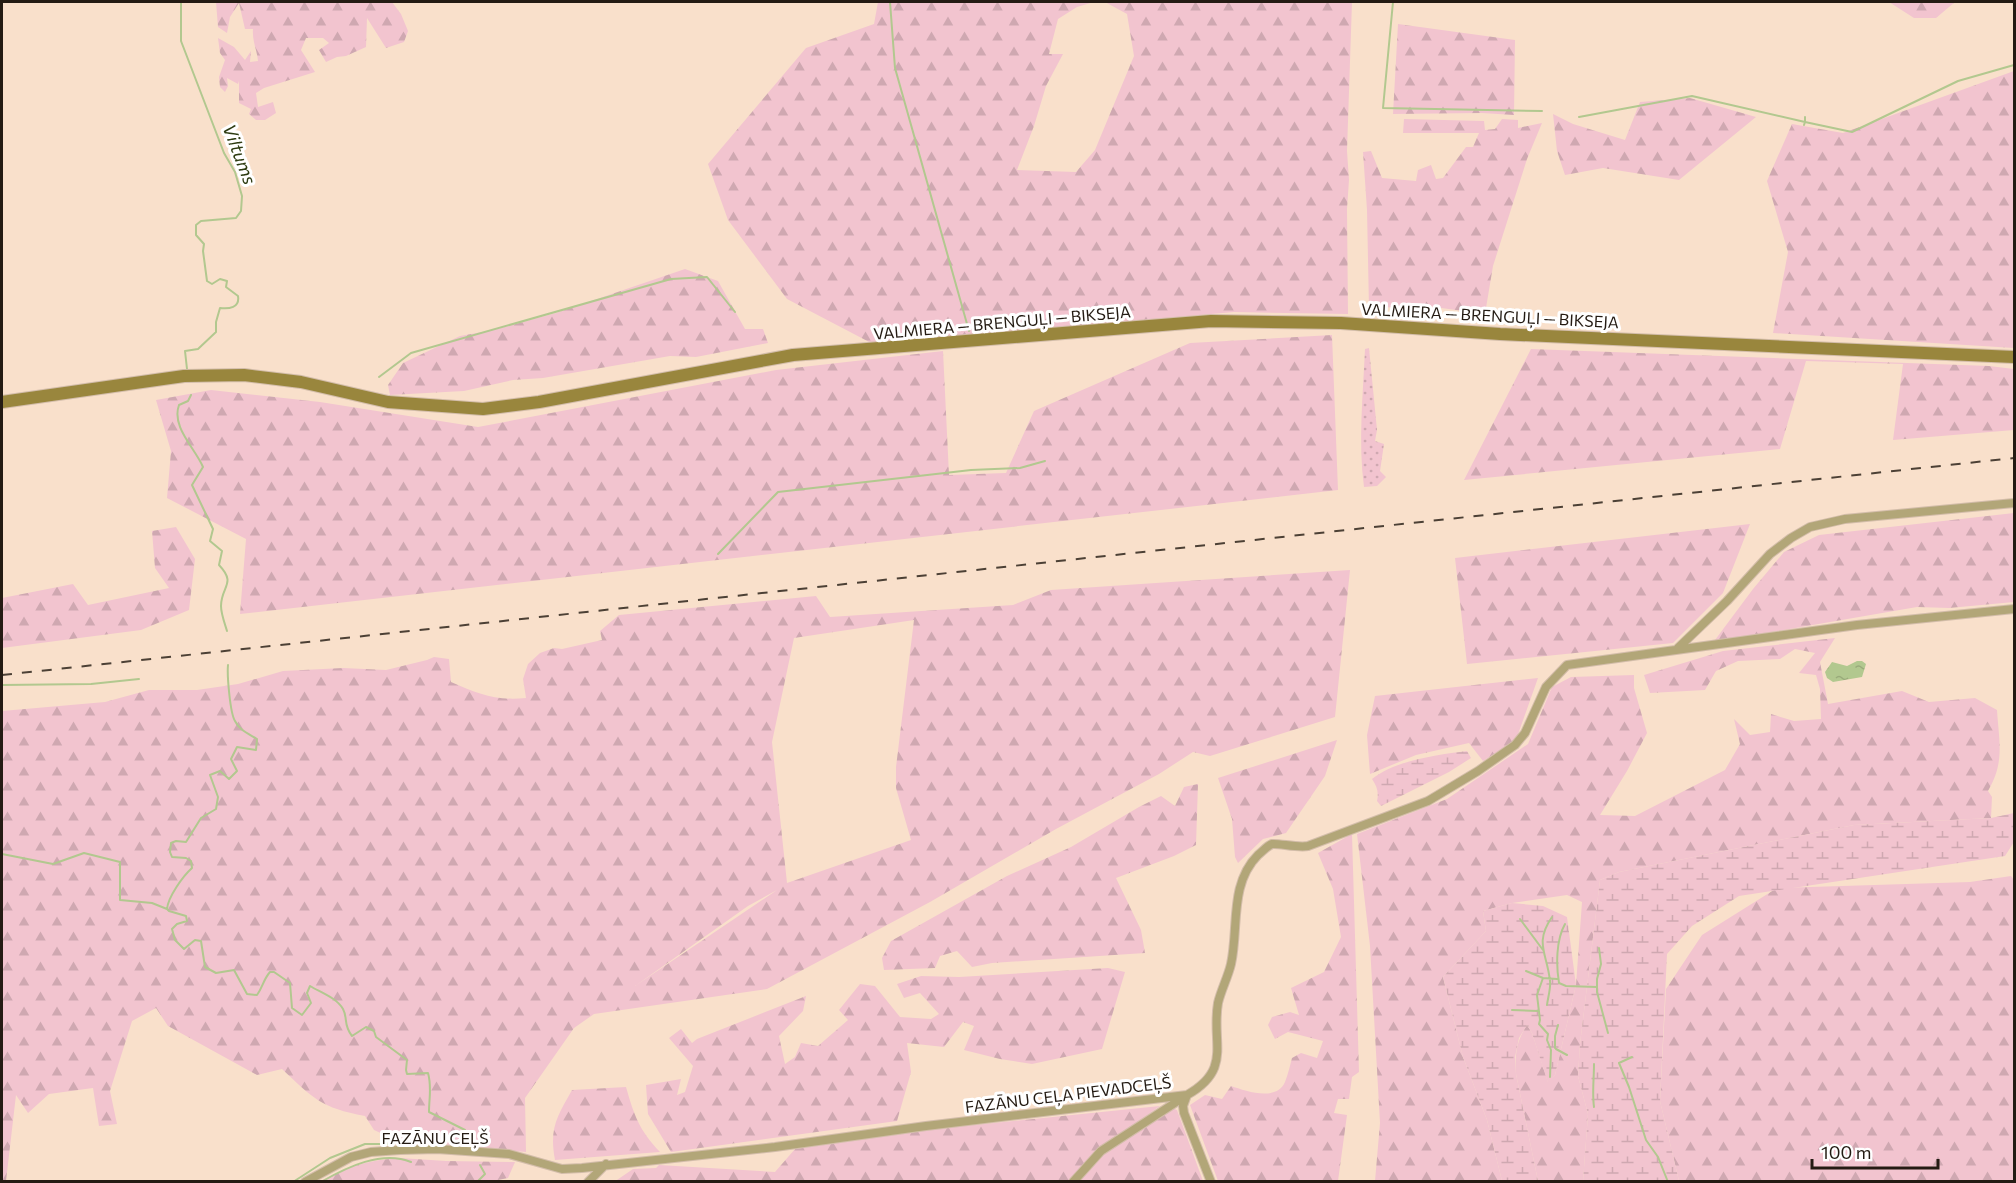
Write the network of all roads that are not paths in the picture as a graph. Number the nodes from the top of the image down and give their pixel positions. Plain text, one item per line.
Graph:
1 (2014, 357) edge
2 (2, 402) edge
3 (2014, 502) edge
4 (2014, 609) edge
5 (1677, 649) junction
6 (1187, 1095) junction
7 (534, 1161) joint
8 (606, 1164) junction
9 (305, 1182) edge
10 (588, 1182) edge
11 (1073, 1182) edge
12 (1211, 1182) edge

1 - 2 main road, VALMIERA — BRENGUĻI — BIKSEJA
3 - 5 street
4 - 5 street, FAZĀNU CEĻA PIEVADCEĻŠ
5 - 6 street, FAZĀNU CEĻA PIEVADCEĻŠ
6 - 8 street, FAZĀNU CEĻA PIEVADCEĻŠ
6 - 11 street
6 - 12 street
7 - 8 street, FAZĀNU CEĻA PIEVADCEĻŠ
7 - 9 street, FAZĀNU CEĻŠ
8 - 10 street

